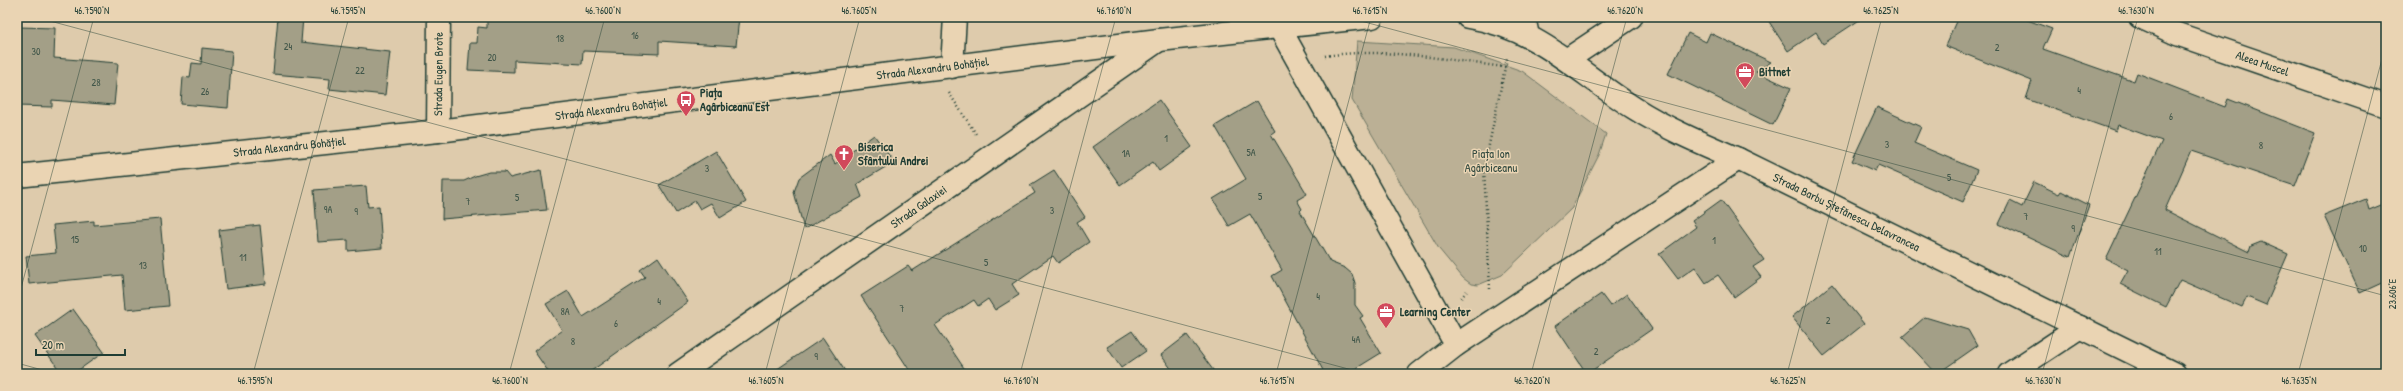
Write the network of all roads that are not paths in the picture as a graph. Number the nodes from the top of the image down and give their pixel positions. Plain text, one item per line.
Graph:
1 (439, 17) edge
2 (954, 17) edge
3 (1372, 17) edge
4 (1468, 17) edge
5 (1631, 17) edge
6 (2140, 17) edge
7 (1526, 26) edge
8 (1279, 27) junction
9 (1159, 40) junction
10 (1568, 59) junction
11 (943, 68) junction
12 (2386, 106) edge
13 (438, 132) junction
14 (1738, 159) junction
15 (17, 176) edge
16 (2080, 327) junction
17 (1456, 345) junction
18 (678, 374) edge
19 (1419, 374) edge
20 (2009, 374) edge
21 (2175, 374) edge

1 - 13 main road, Strada Eugen Brote
2 - 11 main road
3 - 8 main road, Strada Alexandru Bohățiel
4 - 7 main road
5 - 10 main road
6 - 12 main road, Aleea Muscel
7 - 10 main road, Strada Barbu Ștefănescu Delavrancea
8 - 9 main road, Strada Alexandru Bohățiel
8 - 17 main road
9 - 11 main road, Strada Alexandru Bohățiel
9 - 18 main road, Strada Galaxiei
10 - 14 main road, Strada Barbu Ștefănescu Delavrancea
11 - 13 main road, Strada Alexandru Bohățiel
13 - 15 main road, Strada Alexandru Bohățiel
14 - 16 main road, Strada Barbu Ștefănescu Delavrancea
14 - 17 main road
16 - 20 main road
16 - 21 main road, Strada Barbu Ștefănescu Delavrancea
17 - 19 main road

